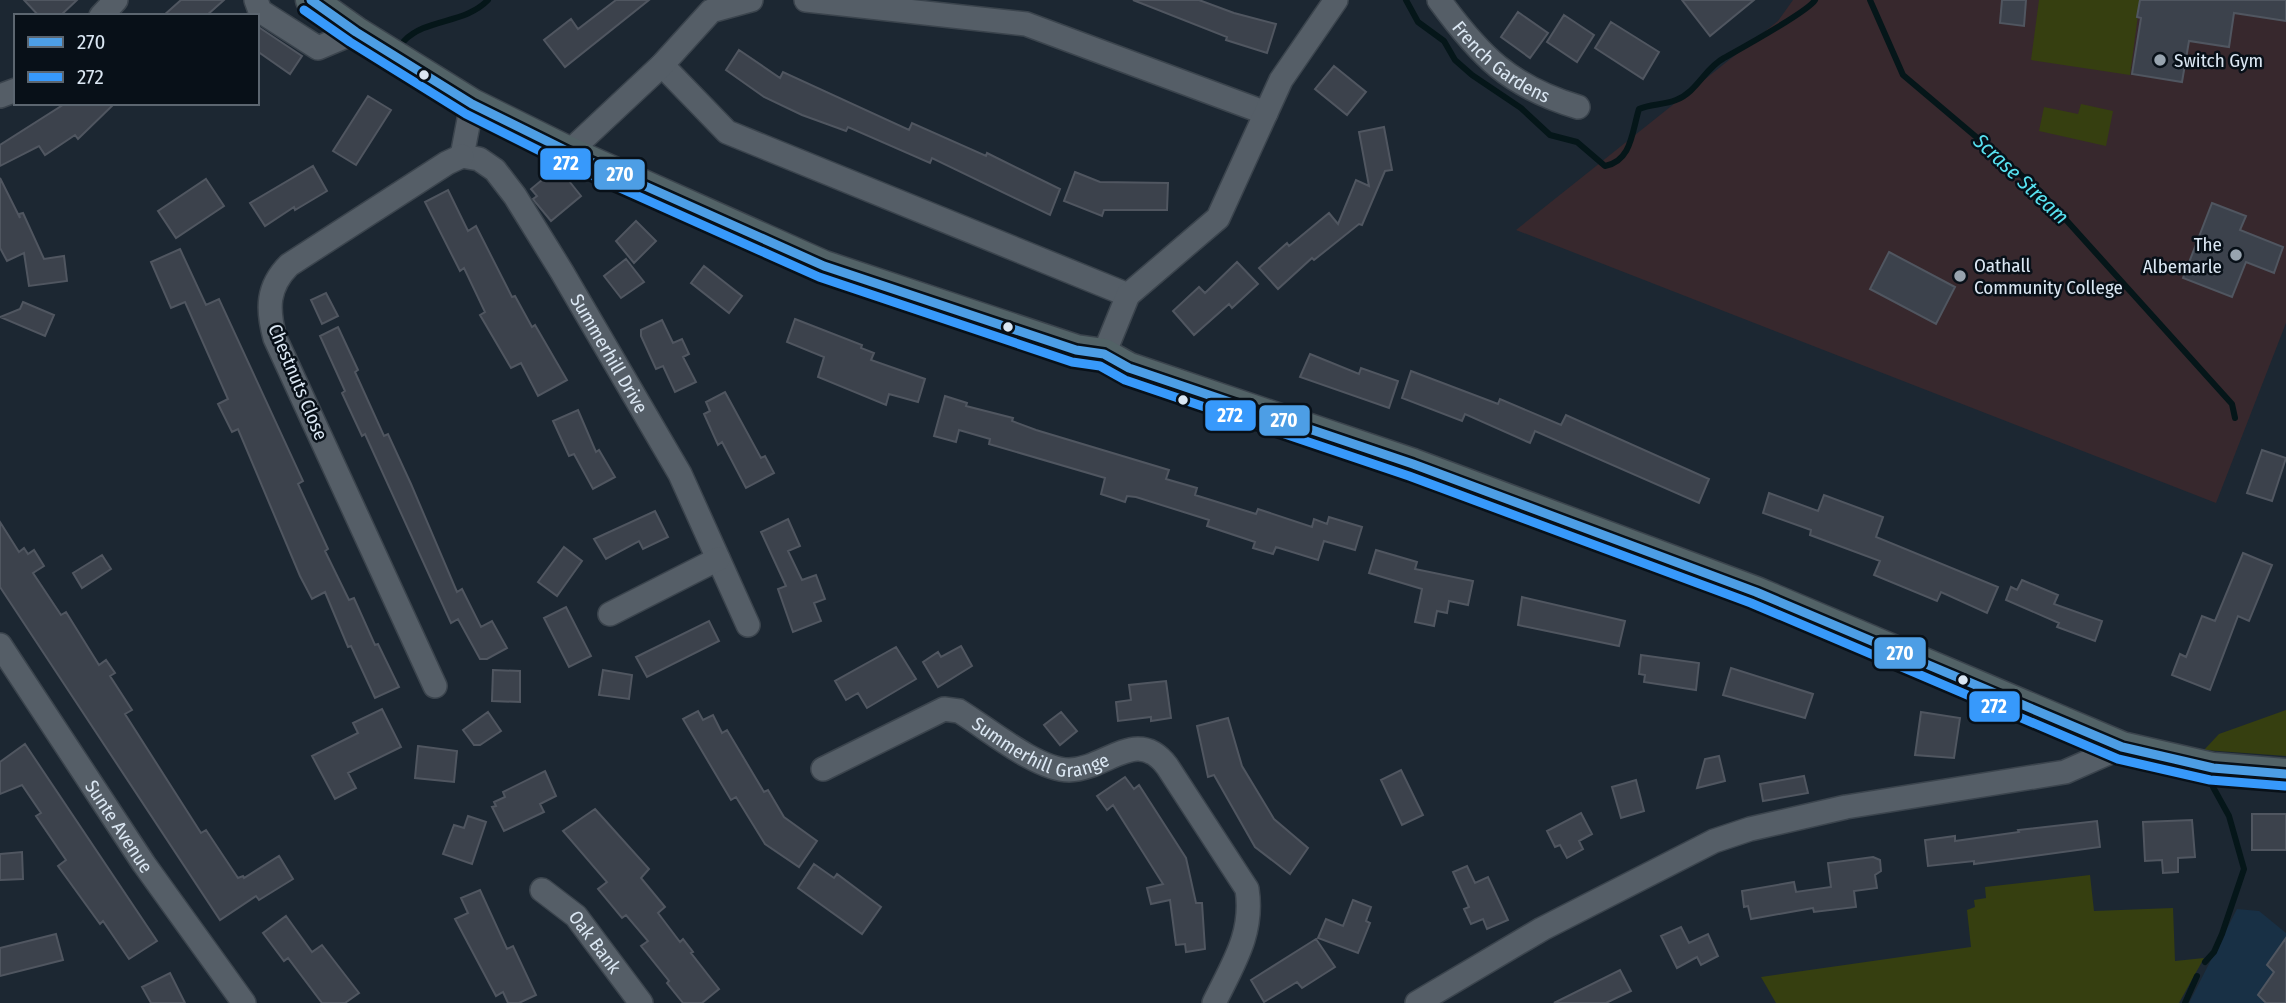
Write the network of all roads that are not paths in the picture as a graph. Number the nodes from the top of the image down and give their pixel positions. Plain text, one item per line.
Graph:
1 (116, 0) edge
2 (256, 0) edge
3 (311, 0) edge
4 (751, 0) edge
5 (806, 0) edge
6 (1336, 0) edge
7 (1439, 0) edge
8 (103, 14) edge
9 (356, 32) junction
10 (662, 65) junction
11 (472, 104) junction
12 (1578, 107) dead end
13 (1266, 113) junction
14 (569, 152) junction
15 (462, 156) junction
16 (1128, 295) junction
17 (1104, 354) junction
18 (718, 559) junction
19 (610, 614) dead end
20 (748, 625) dead end
21 (0, 645) edge
22 (435, 686) dead end
23 (2122, 747) junction
24 (822, 769) dead end
25 (2286, 774) edge
26 (542, 890) dead end
27 (244, 1003) edge
28 (641, 1003) edge
29 (1214, 1003) edge
30 (1417, 1003) edge

1 - 8 street
2 - 9 street
3 - 9 main road
4 - 10 street
5 - 13 street
6 - 13 street
7 - 12 street, French Gardens
9 - 11 main road
10 - 14 street
10 - 16 street
11 - 14 main road
11 - 15 street
13 - 16 street
14 - 17 main road
15 - 18 street, Summerhill Drive
15 - 22 street, Chestnuts Close
16 - 17 street
17 - 23 main road
18 - 19 street
18 - 20 street, Summerhill Drive
21 - 27 street, Sunte Avenue
23 - 25 main road
23 - 30 street
24 - 29 street, Summerhill Grange
26 - 28 street, Oak Bank

